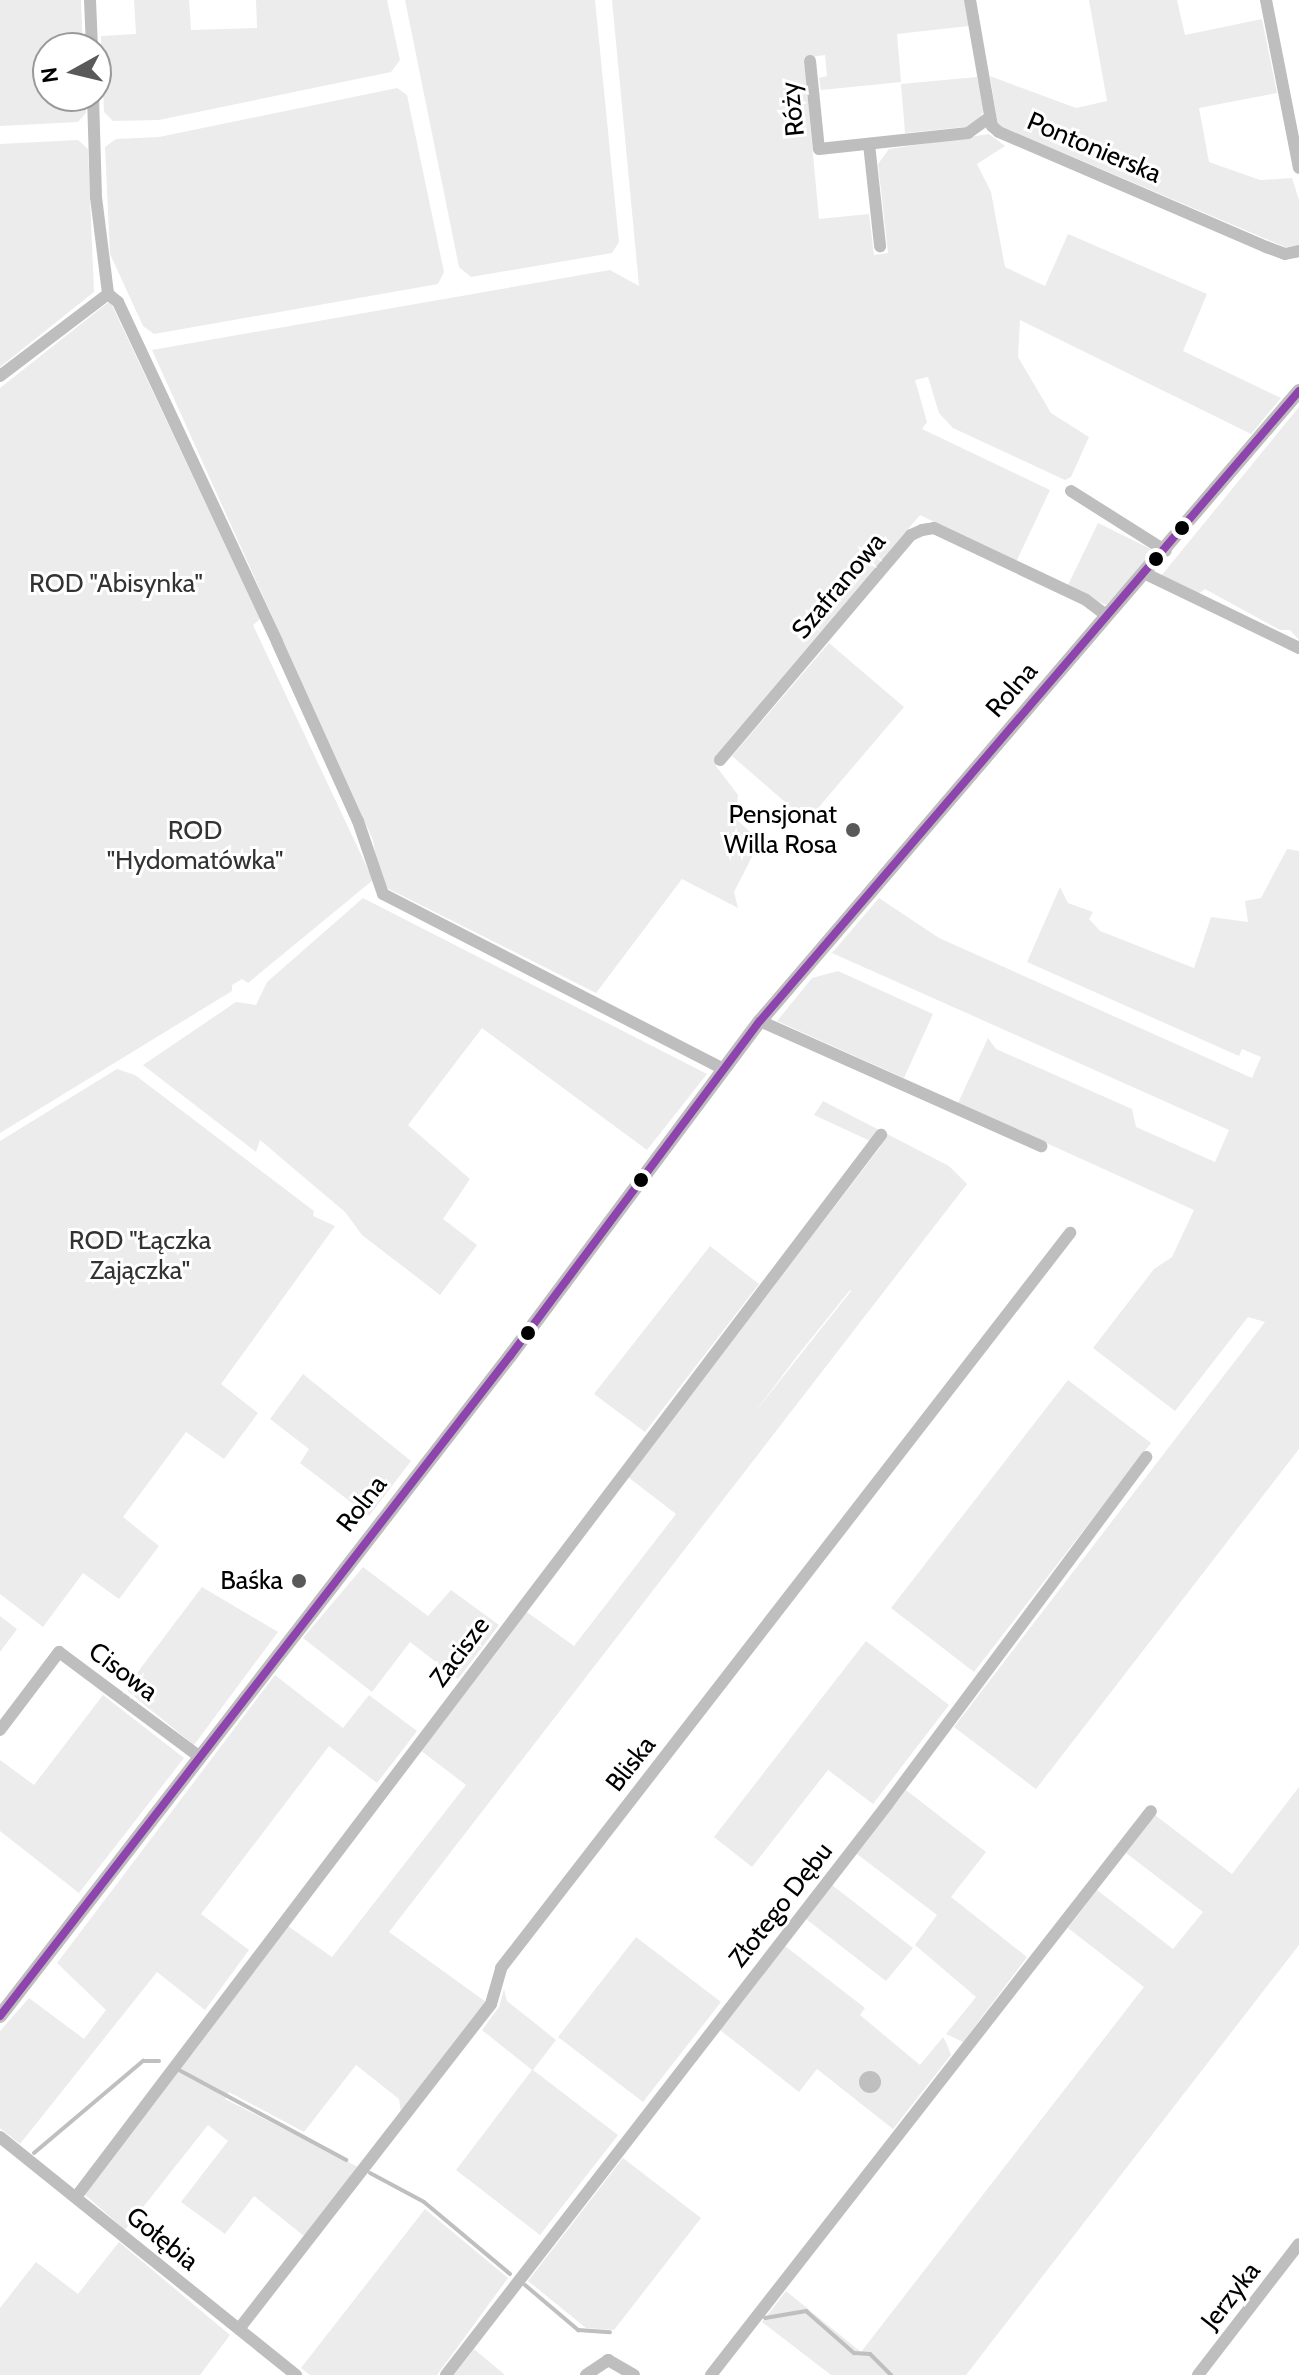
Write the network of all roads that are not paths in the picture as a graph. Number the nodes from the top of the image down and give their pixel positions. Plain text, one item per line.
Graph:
1 (90, 0) edge
2 (970, 0) edge
3 (1266, 0) edge
4 (91, 32) edge
5 (810, 61) dead end
6 (93, 112) edge
7 (990, 117) junction
8 (869, 144) junction
9 (1299, 168) edge
10 (880, 246) dead end
11 (1299, 251) edge
12 (108, 294) junction
13 (0, 376) edge
14 (1299, 391) edge
15 (1071, 491) dead end
16 (1166, 551) junction
17 (1146, 574) junction
18 (1107, 616) junction
19 (1299, 648) edge
20 (720, 760) dead end
21 (760, 1021) junction
22 (723, 1069) junction
23 (881, 1135) dead end
24 (1041, 1146) dead end
25 (1070, 1233) dead end
26 (1146, 1457) dead end
27 (0, 1730) edge
28 (200, 1757) junction
29 (1151, 1811) dead end
30 (0, 2016) edge
31 (0, 2137) edge
32 (76, 2197) junction
33 (1299, 2244) edge
34 (239, 2329) junction
35 (296, 2375) edge
36 (446, 2375) edge
37 (586, 2375) edge
38 (634, 2375) edge
39 (711, 2375) edge
40 (1198, 2375) edge

1 - 4 street
2 - 7 street, Pontonierska
3 - 9 street
5 - 8 street, Róży
6 - 12 street
7 - 8 street, Róży
7 - 11 street, Pontonierska
8 - 10 street
12 - 13 street
12 - 22 street
14 - 16 street, Rolna
15 - 16 street
16 - 17 street, Rolna
17 - 18 street, Rolna
17 - 19 street
18 - 20 street, Szafranowa
18 - 21 street, Rolna
21 - 22 street, Rolna
21 - 24 street
22 - 28 street, Rolna
23 - 32 street, Zacisze
25 - 34 street, Bliska
26 - 36 street, Złotego Dębu
27 - 28 street, Cisowa
28 - 30 street, Rolna
29 - 39 street
31 - 32 street, Gołębia
32 - 34 street, Gołębia
33 - 40 street, Jerzyka
34 - 35 street, Gołębia
37 - 38 street

